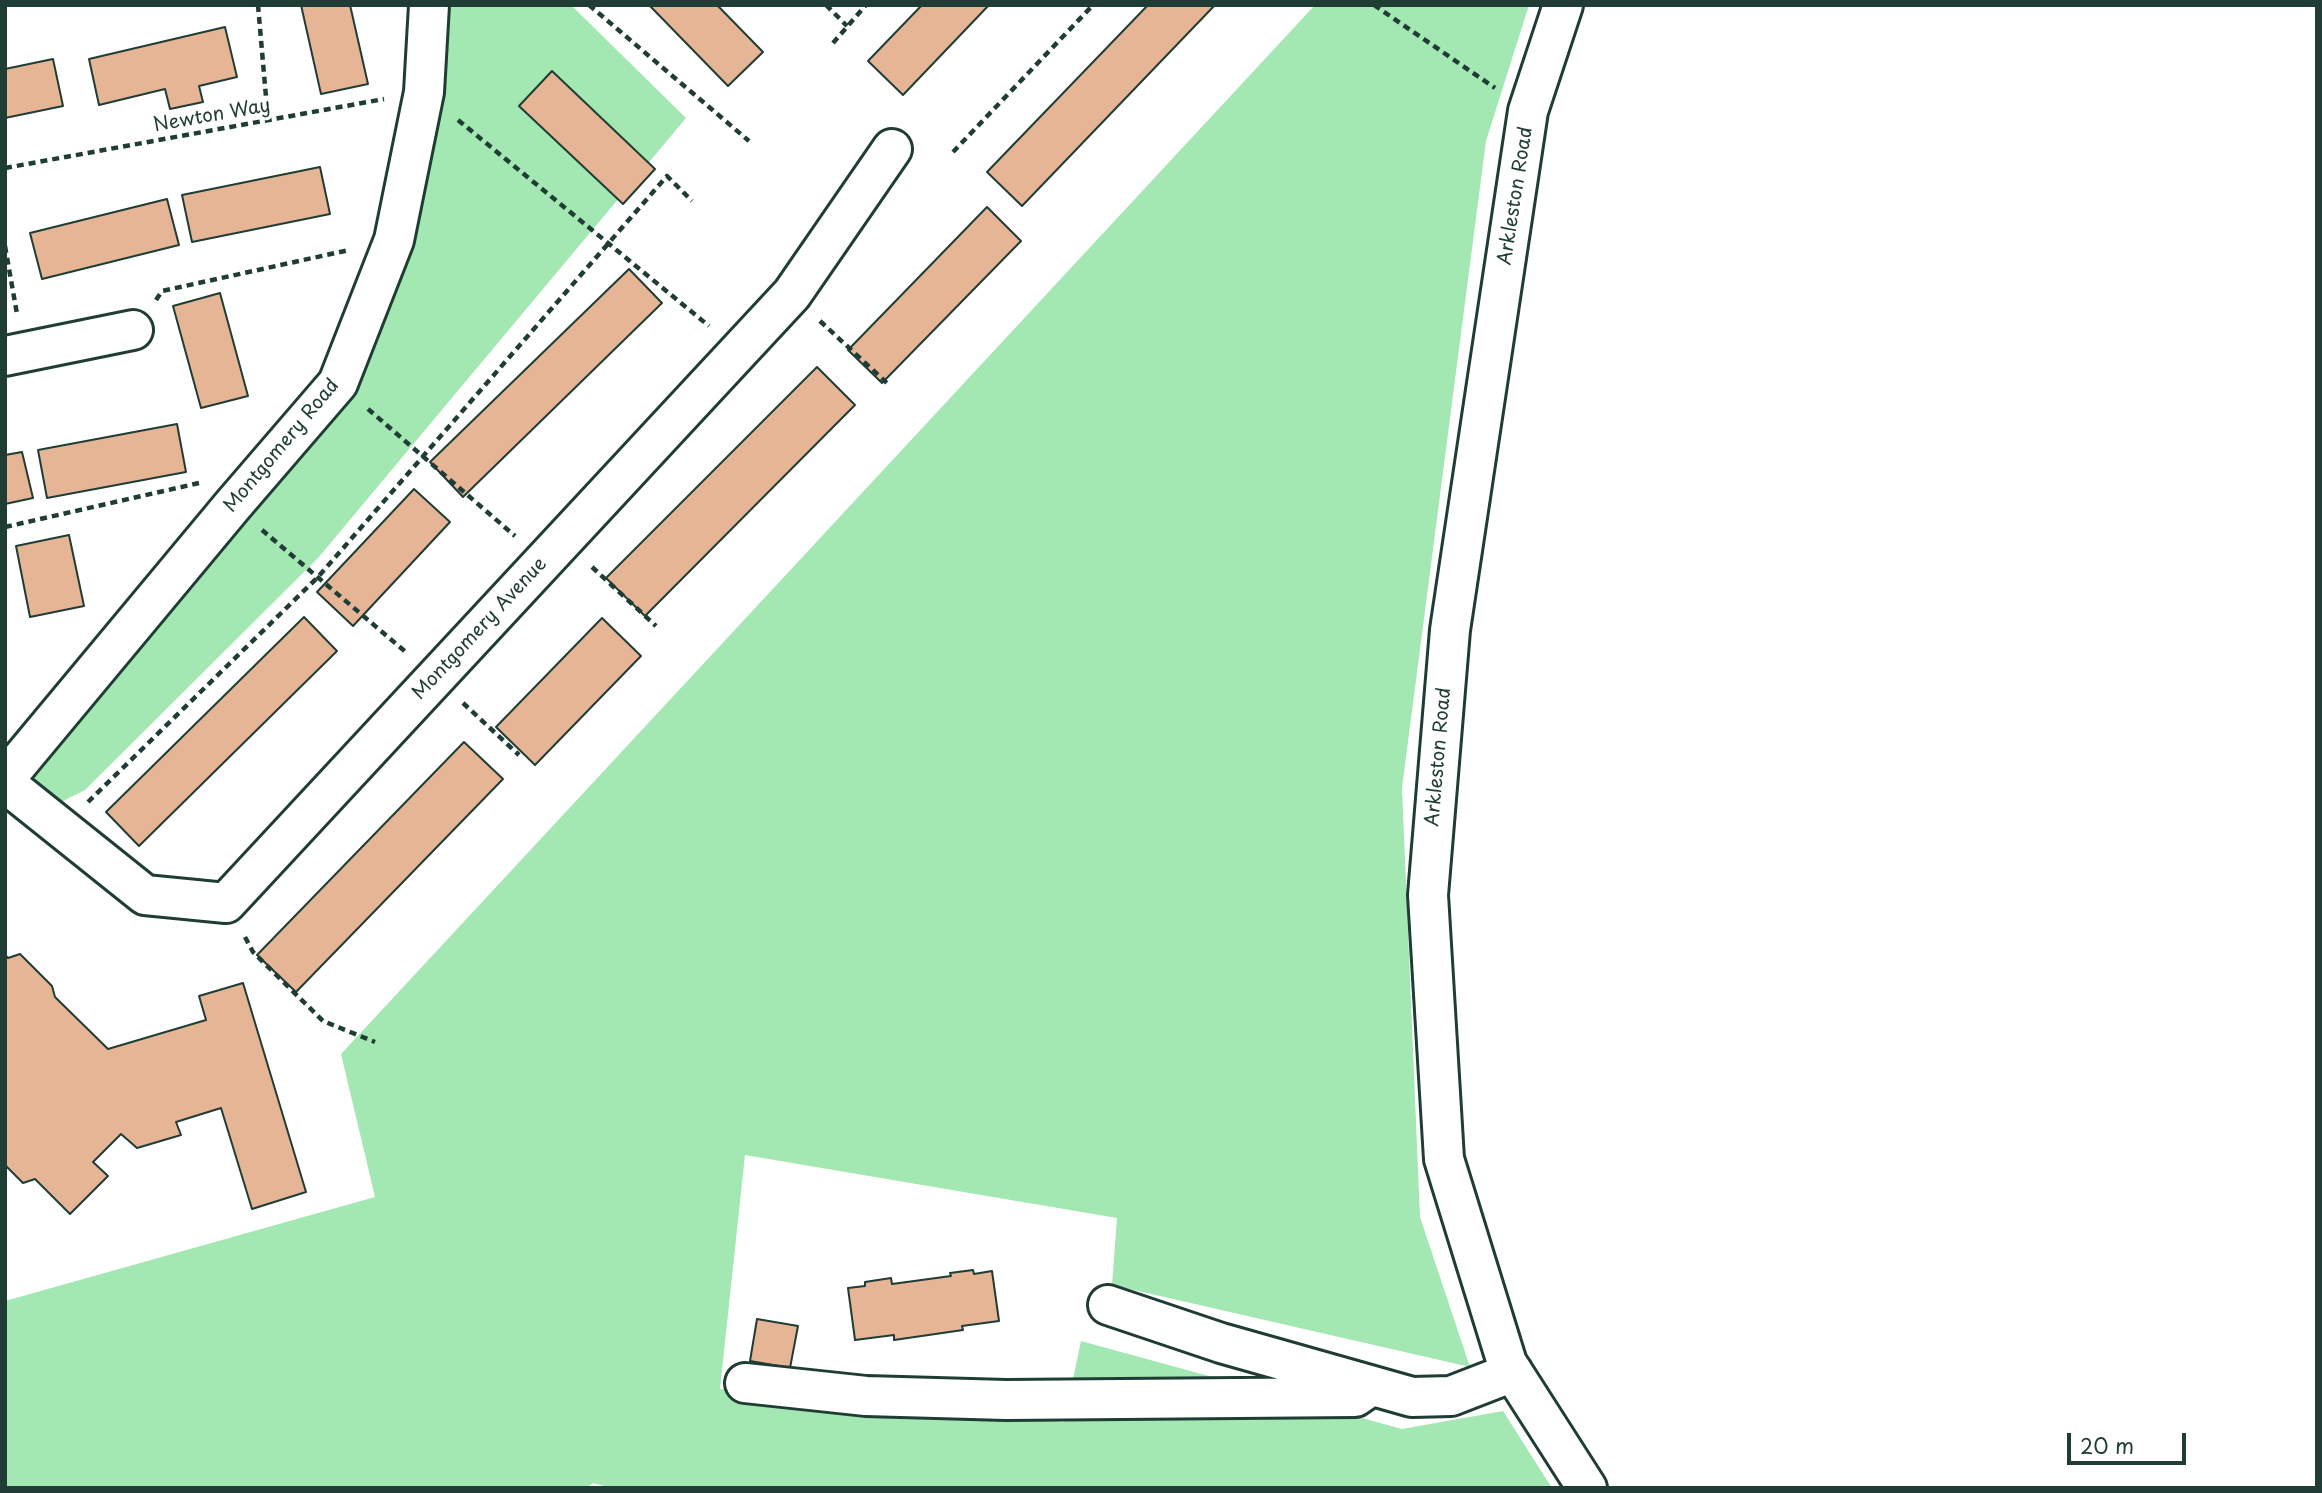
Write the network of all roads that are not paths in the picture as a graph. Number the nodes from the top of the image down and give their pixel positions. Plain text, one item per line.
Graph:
1 (429, 5) edge
2 (1563, 5) edge
3 (892, 149) dead end
4 (133, 330) road end
5 (15, 354) edge
6 (5, 781) edge
7 (1108, 1305) dead end
8 (1513, 1372) junction
9 (744, 1383) dead end
10 (1371, 1386) junction
11 (1587, 1488) edge

1 - 6 street, Montgomery Road
2 - 8 street, Arkleston Road
3 - 6 street, Montgomery Avenue
4 - 5 street
7 - 10 street
8 - 10 street
8 - 11 street, Arkleston Road
9 - 10 street

